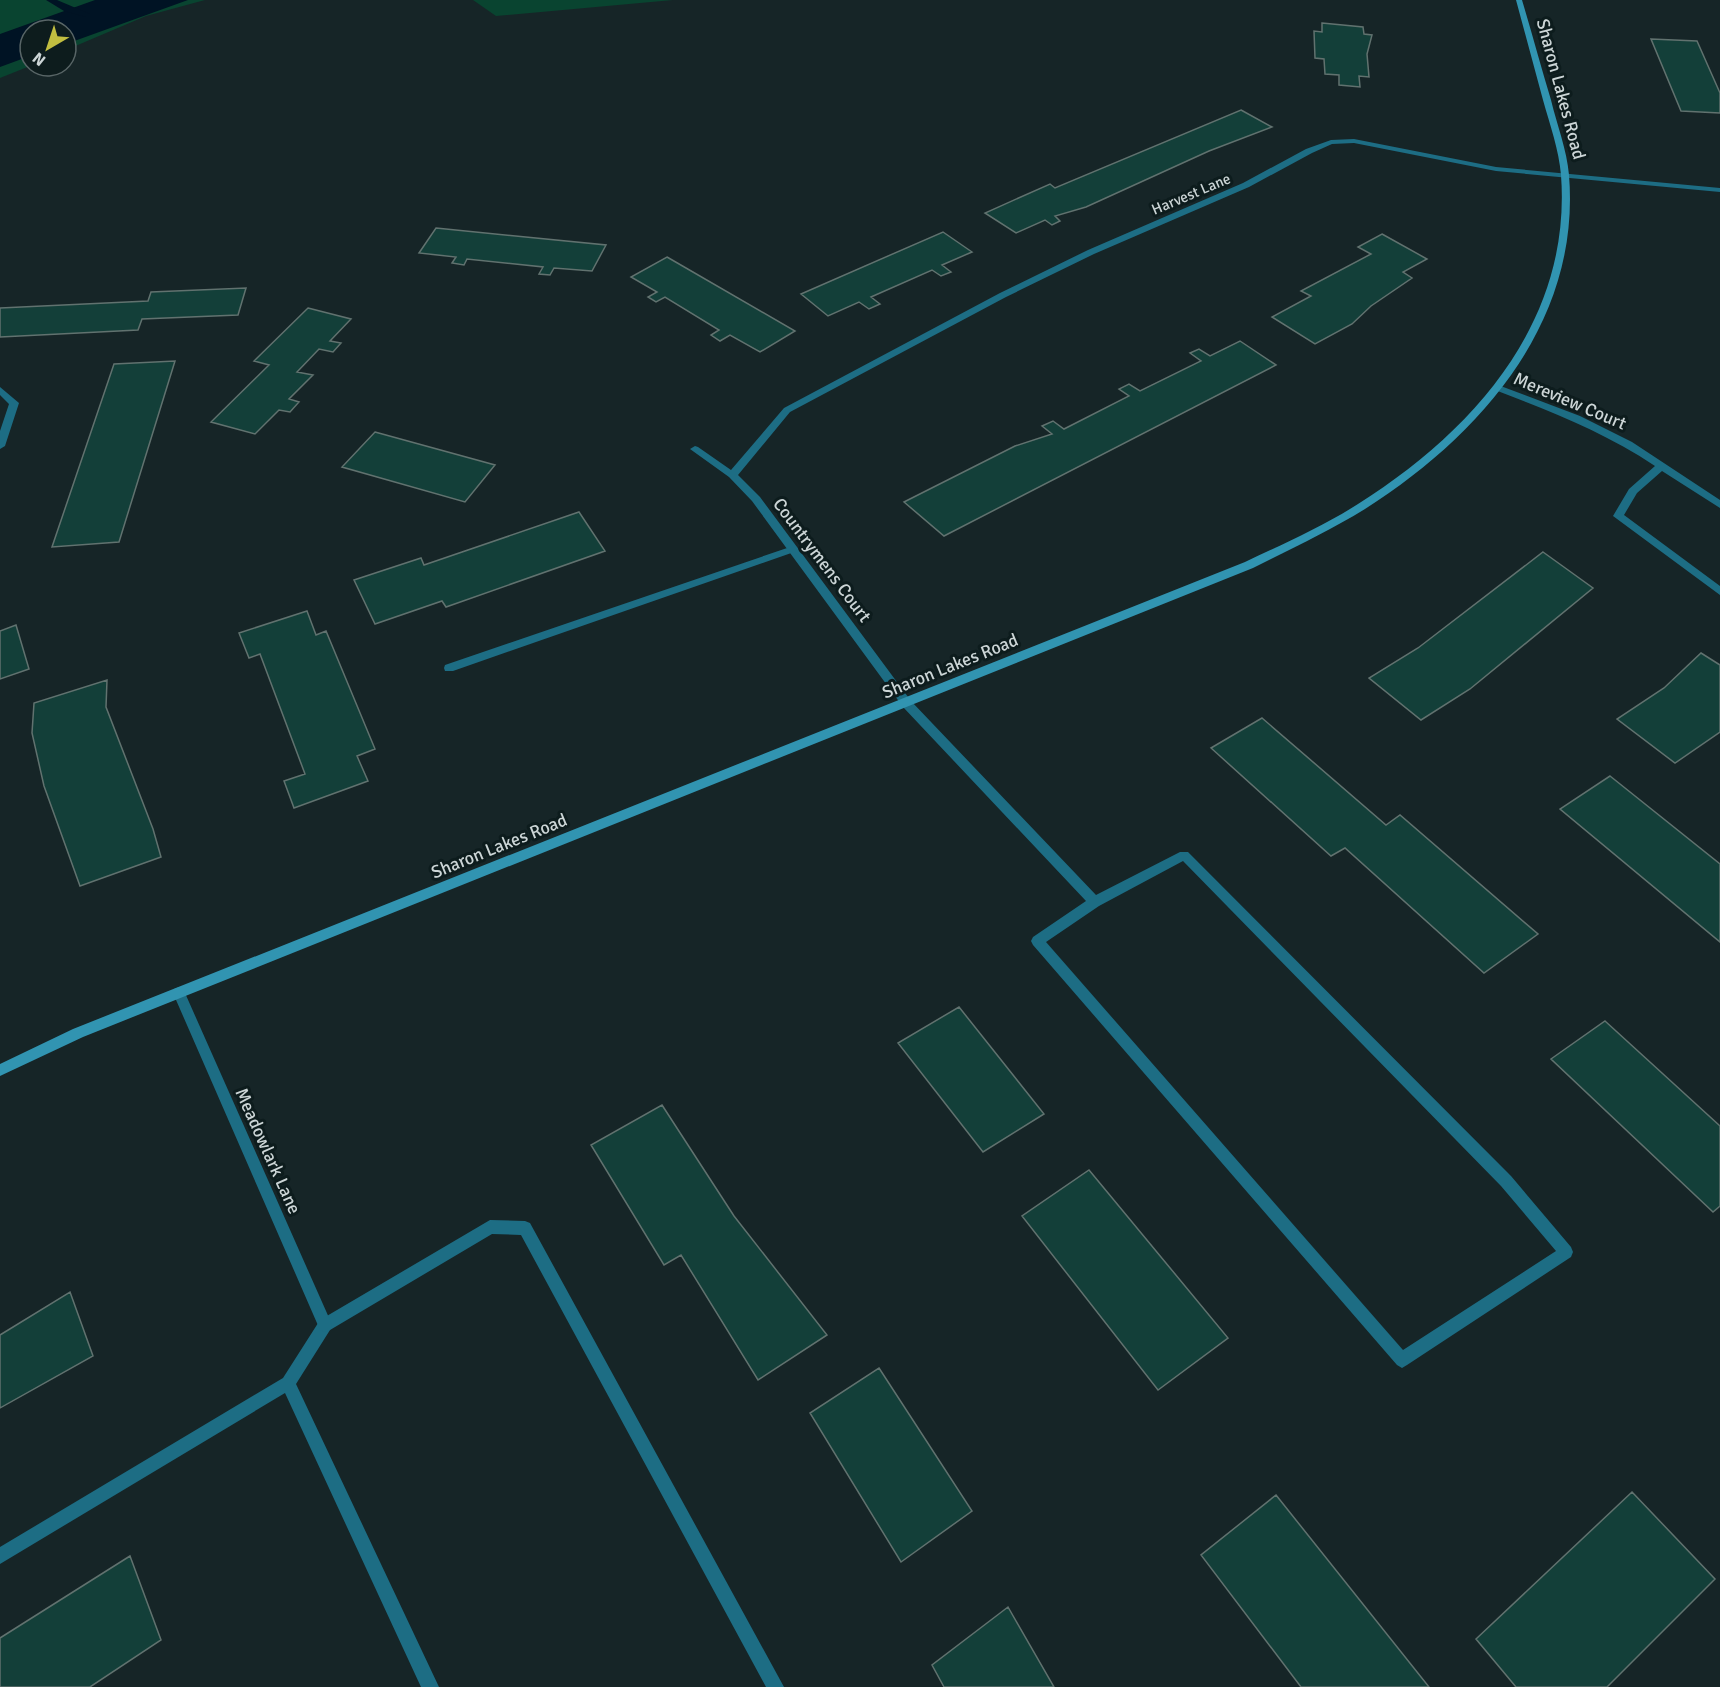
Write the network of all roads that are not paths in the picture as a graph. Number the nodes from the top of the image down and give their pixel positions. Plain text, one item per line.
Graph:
1 (1519, 0) edge
2 (1564, 175) junction
3 (1720, 190) edge
4 (1498, 388) junction
5 (0, 390) edge
6 (0, 446) edge
7 (695, 449) dead end
8 (1662, 466) junction
9 (732, 475) junction
10 (1720, 505) edge
11 (793, 549) junction
12 (1720, 591) edge
13 (449, 668) dead end
14 (907, 704) junction
15 (1095, 902) junction
16 (179, 993) junction
17 (0, 1070) edge
18 (325, 1325) junction
19 (288, 1383) junction
20 (0, 1556) edge
21 (430, 1687) edge
22 (775, 1687) edge

1 - 2 street, Sharon Lakes Road
2 - 3 street, Harvest Lane
2 - 4 street, Sharon Lakes Road
2 - 9 street, Harvest Lane
4 - 8 street, Mereview Court
4 - 14 street, Sharon Lakes Road
5 - 6 street
7 - 9 street, Countrymens Court
8 - 10 street, Mereview Court
8 - 12 street
9 - 11 street, Countrymens Court
11 - 13 street
11 - 14 street, Countrymens Court
14 - 15 street, Countrymens Court
14 - 16 street, Sharon Lakes Road
15 - 15 street
16 - 17 street, Sharon Lakes Road
16 - 18 street, Meadowlark Lane
18 - 19 street
18 - 22 street
19 - 20 street
19 - 21 street

